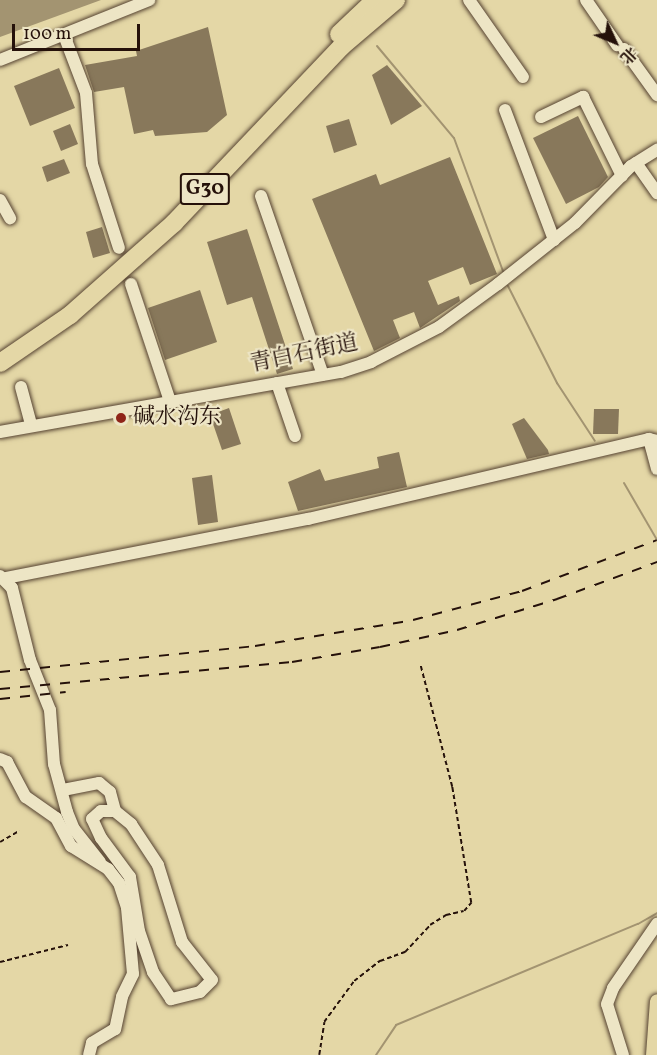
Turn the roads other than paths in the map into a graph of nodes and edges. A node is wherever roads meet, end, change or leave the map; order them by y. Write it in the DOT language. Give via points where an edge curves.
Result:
graph roads {
  1 [pos="149,0"];
  2 [pos="375,0"];
  3 [pos="396,0"];
  4 [pos="469,0"];
  5 [pos="586,0"];
  6 [pos="64,35"];
  7 [pos="0,60"];
  8 [pos="524,77"];
  9 [pos="657,95"];
  10 [pos="505,110"];
  11 [pos="540,117"];
  12 [pos="657,150"];
  13 [pos="636,163"];
  14 [pos="621,176"];
  15 [pos="657,193"];
  16 [pos="261,196"];
  17 [pos="0,200"];
  18 [pos="10,218"];
  19 [pos="554,240"];
  20 [pos="119,248"];
  21 [pos="131,284"];
  22 [pos="0,348"];
  23 [pos="0,363"];
  24 [pos="323,375"];
  25 [pos="277,383"];
  26 [pos="21,387"];
  27 [pos="170,401"];
  28 [pos="31,425"];
  29 [pos="0,432"];
  30 [pos="295,436"];
  31 [pos="653,440"];
  32 [pos="657,469"];
  33 [pos="3,577"];
  34 [pos="0,759"];
  35 [pos="63,790"];
  36 [pos="115,811"];
  37 [pos="100,864"];
  38 [pos="657,924"];
  39 [pos="657,1001"];
  40 [pos="89,1055"];
  41 [pos="623,1055"];
  42 [pos="653,1055"];
  1 -- 6 [label="street"];
  2 -- 22 [label="highway, G30" via="316,55 167,213 64,304"];
  3 -- 23 [label="highway, G30" via="342,46 174,223 70,315"];
  4 -- 8 [label="street"];
  5 -- 9 [label="street"];
  6 -- 7 [label="street"];
  6 -- 20 [label="street" via="86,93 92,164"];
  10 -- 19 [label="street"];
  11 -- 14 [label="street" via="583,96"];
  12 -- 13 [label="street, 青白石街道"];
  13 -- 14 [label="street, 青白石街道"];
  13 -- 15 [label="street"];
  14 -- 19 [label="street, 青白石街道"];
  16 -- 24 [label="street"];
  17 -- 18 [label="street"];
  19 -- 24 [label="street, 青白石街道" via="439,327 371,362"];
  21 -- 27 [label="street"];
  24 -- 25 [label="street, 青白石街道"];
  25 -- 27 [label="street, 青白石街道"];
  25 -- 30 [label="street"];
  26 -- 28 [label="street"];
  27 -- 28 [label="street, 青白石街道"];
  28 -- 29 [label="street, 青白石街道"];
  31 -- 32 [label="street"];
  31 -- 33 [label="street" via="456,482 308,519"];
  33 -- 35 [label="street" via="50,710 54,764"];
  34 -- 37 [label="street" via="7,762 26,797 56,818 71,846"];
  35 -- 36 [label="street" via="99,783 114,799"];
  35 -- 37 [label="street" via="74,829"];
  36 -- 36 [label="street" via="131,824 158,865 182,942 212,980 200,993 171,999 153,972 139,931 130,877 92,819 101,811"];
  37 -- 40 [label="street" via="119,883 127,908 133,974 115,1029 92,1043"];
  38 -- 41 [label="street" via="613,988 607,1004"];
  39 -- 42 [label="main road"];
}
